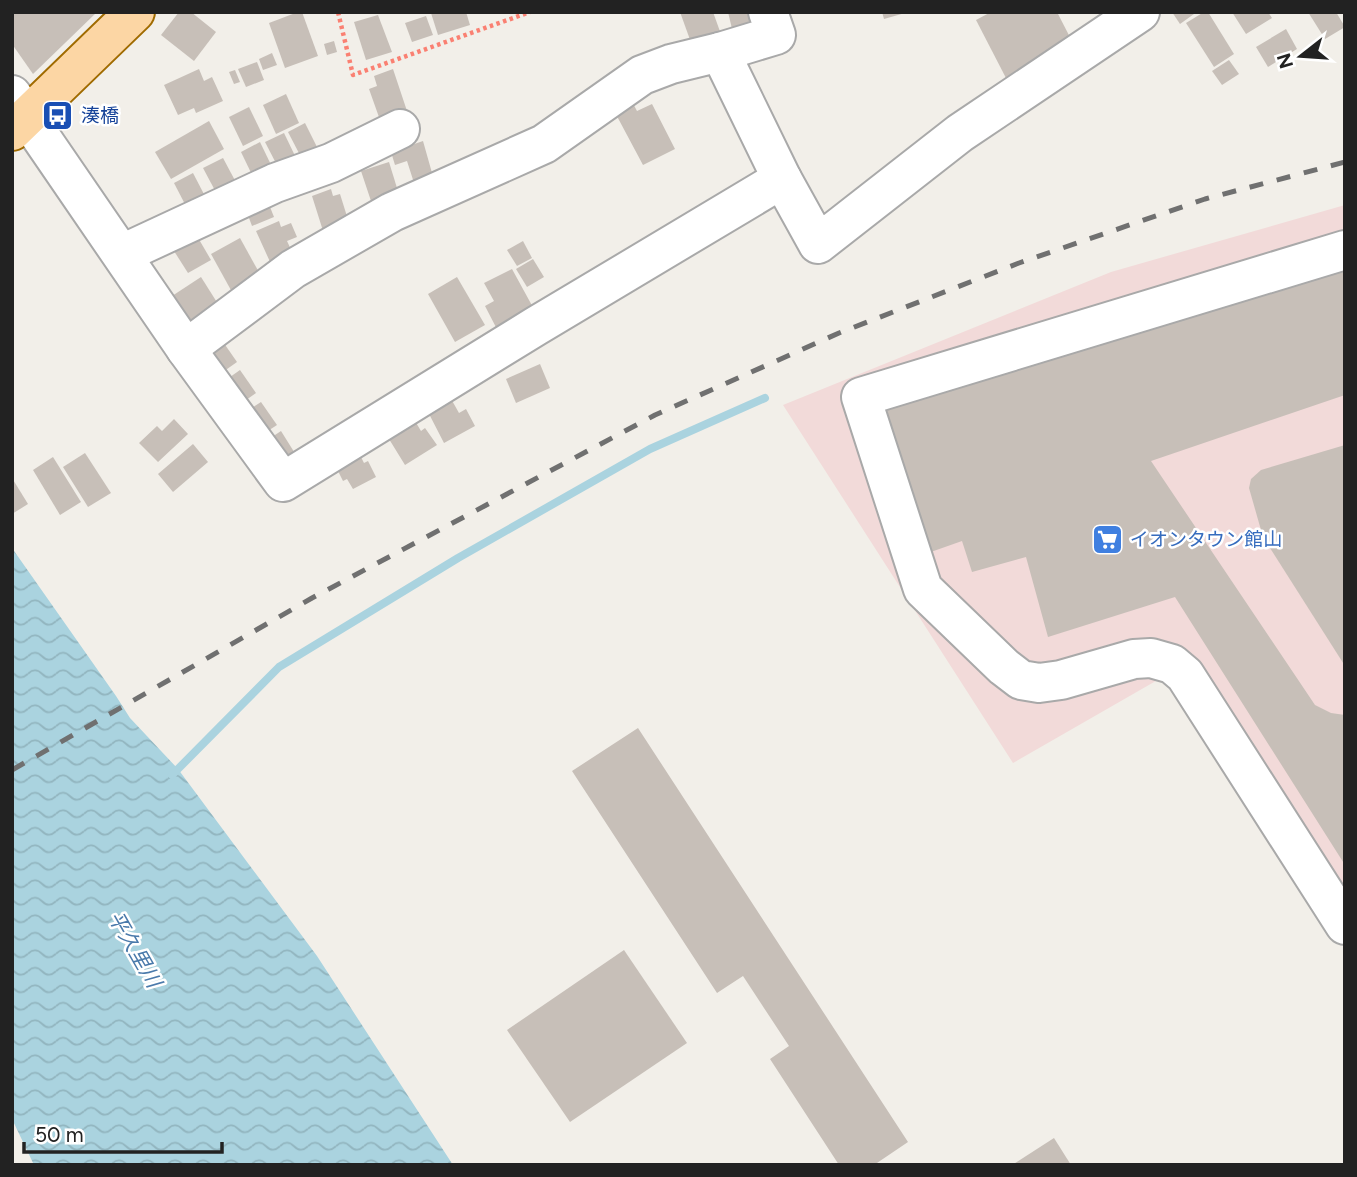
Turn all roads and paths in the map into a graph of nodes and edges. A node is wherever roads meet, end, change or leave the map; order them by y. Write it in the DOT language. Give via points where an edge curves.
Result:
graph roads {
  1 [pos="135,12"];
  2 [pos="338,12"];
  3 [pos="530,12"];
  4 [pos="768,12"];
  5 [pos="1140,12"];
  6 [pos="720,52"];
  7 [pos="17,114"];
  8 [pos="400,129"];
  9 [pos="782,179"];
  10 [pos="1345,250"];
  11 [pos="122,254"];
  12 [pos="186,349"];
  13 [pos="1345,925"];
  1 -- 7 [label="main road"];
  2 -- 3 [label="path" via="353,75"];
  4 -- 6 [label="street" via="776,35"];
  5 -- 9 [label="street" via="960,133 818,244"];
  6 -- 9 [label="street"];
  6 -- 12 [label="street" via="642,75 544,144 392,212 293,269"];
  7 -- 11 [label="street"];
  8 -- 11 [label="street"];
  9 -- 12 [label="street" via="284,482"];
  10 -- 13 [label="street" via="861,397 923,589 1021,680 1061,680 1134,659 1172,664 1185,675"];
  11 -- 12 [label="street"];
}
